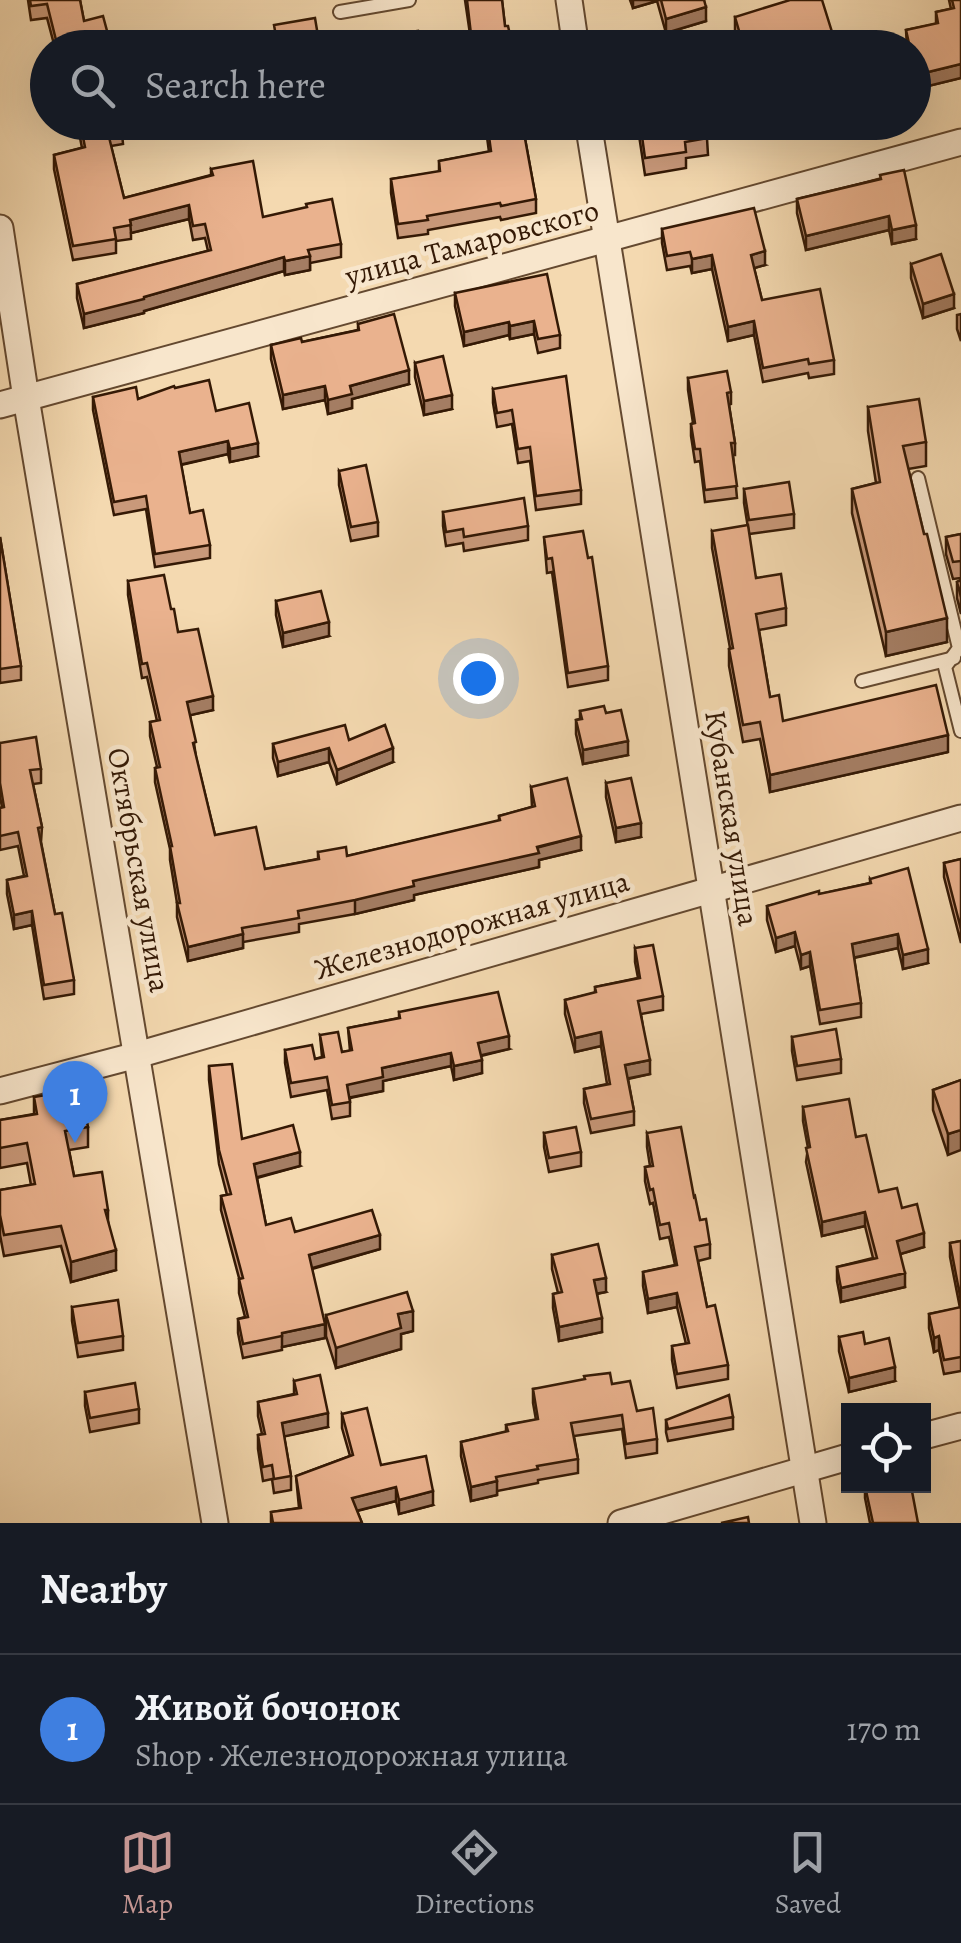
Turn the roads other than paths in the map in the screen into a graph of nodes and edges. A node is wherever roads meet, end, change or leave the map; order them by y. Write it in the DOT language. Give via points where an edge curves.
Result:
graph roads {
  1 [pos="409,0"];
  2 [pos="569,0"];
  3 [pos="340,12"];
  4 [pos="573,30"];
  5 [pos="591,140"];
  6 [pos="961,142"];
  7 [pos="0,228"];
  8 [pos="605,241"];
  9 [pos="26,398"];
  10 [pos="0,406"];
  11 [pos="918,478"];
  12 [pos="961,587"];
  13 [pos="945,590"];
  14 [pos="956,657"];
  15 [pos="862,681"];
  16 [pos="961,731"];
  17 [pos="961,818"];
  18 [pos="710,890"];
  19 [pos="137,1054"];
  20 [pos="0,1091"];
  21 [pos="961,1426"];
  22 [pos="931,1434"];
  23 [pos="841,1459"];
  24 [pos="805,1469"];
  25 [pos="215,1523"];
  26 [pos="620,1523"];
  27 [pos="814,1523"];
  1 -- 3 [label="lane"];
  2 -- 4 [label="street"];
  5 -- 8 [label="street, Кубанская улица"];
  6 -- 8 [label="street, улица Тамаровского"];
  7 -- 9 [label="street, Октябрьская улица"];
  8 -- 9 [label="street, улица Тамаровского"];
  8 -- 18 [label="street, Кубанская улица"];
  9 -- 10 [label="street, улица Тамаровского"];
  9 -- 19 [label="street, Октябрьская улица"];
  11 -- 13 [label="lane"];
  12 -- 13 [label="lane"];
  13 -- 14 [label="lane"];
  14 -- 15 [label="lane"];
  14 -- 16 [label="lane" via="944,668"];
  17 -- 18 [label="street, Железнодорожная улица"];
  18 -- 19 [label="street, Железнодорожная улица"];
  18 -- 24 [label="street, Кубанская улица"];
  19 -- 20 [label="street, Железнодорожная улица"];
  19 -- 25 [label="street, Октябрьская улица"];
  21 -- 22 [label="street"];
  23 -- 24 [label="street"];
  24 -- 26 [label="street"];
  24 -- 27 [label="street, Кубанская улица"];
}
